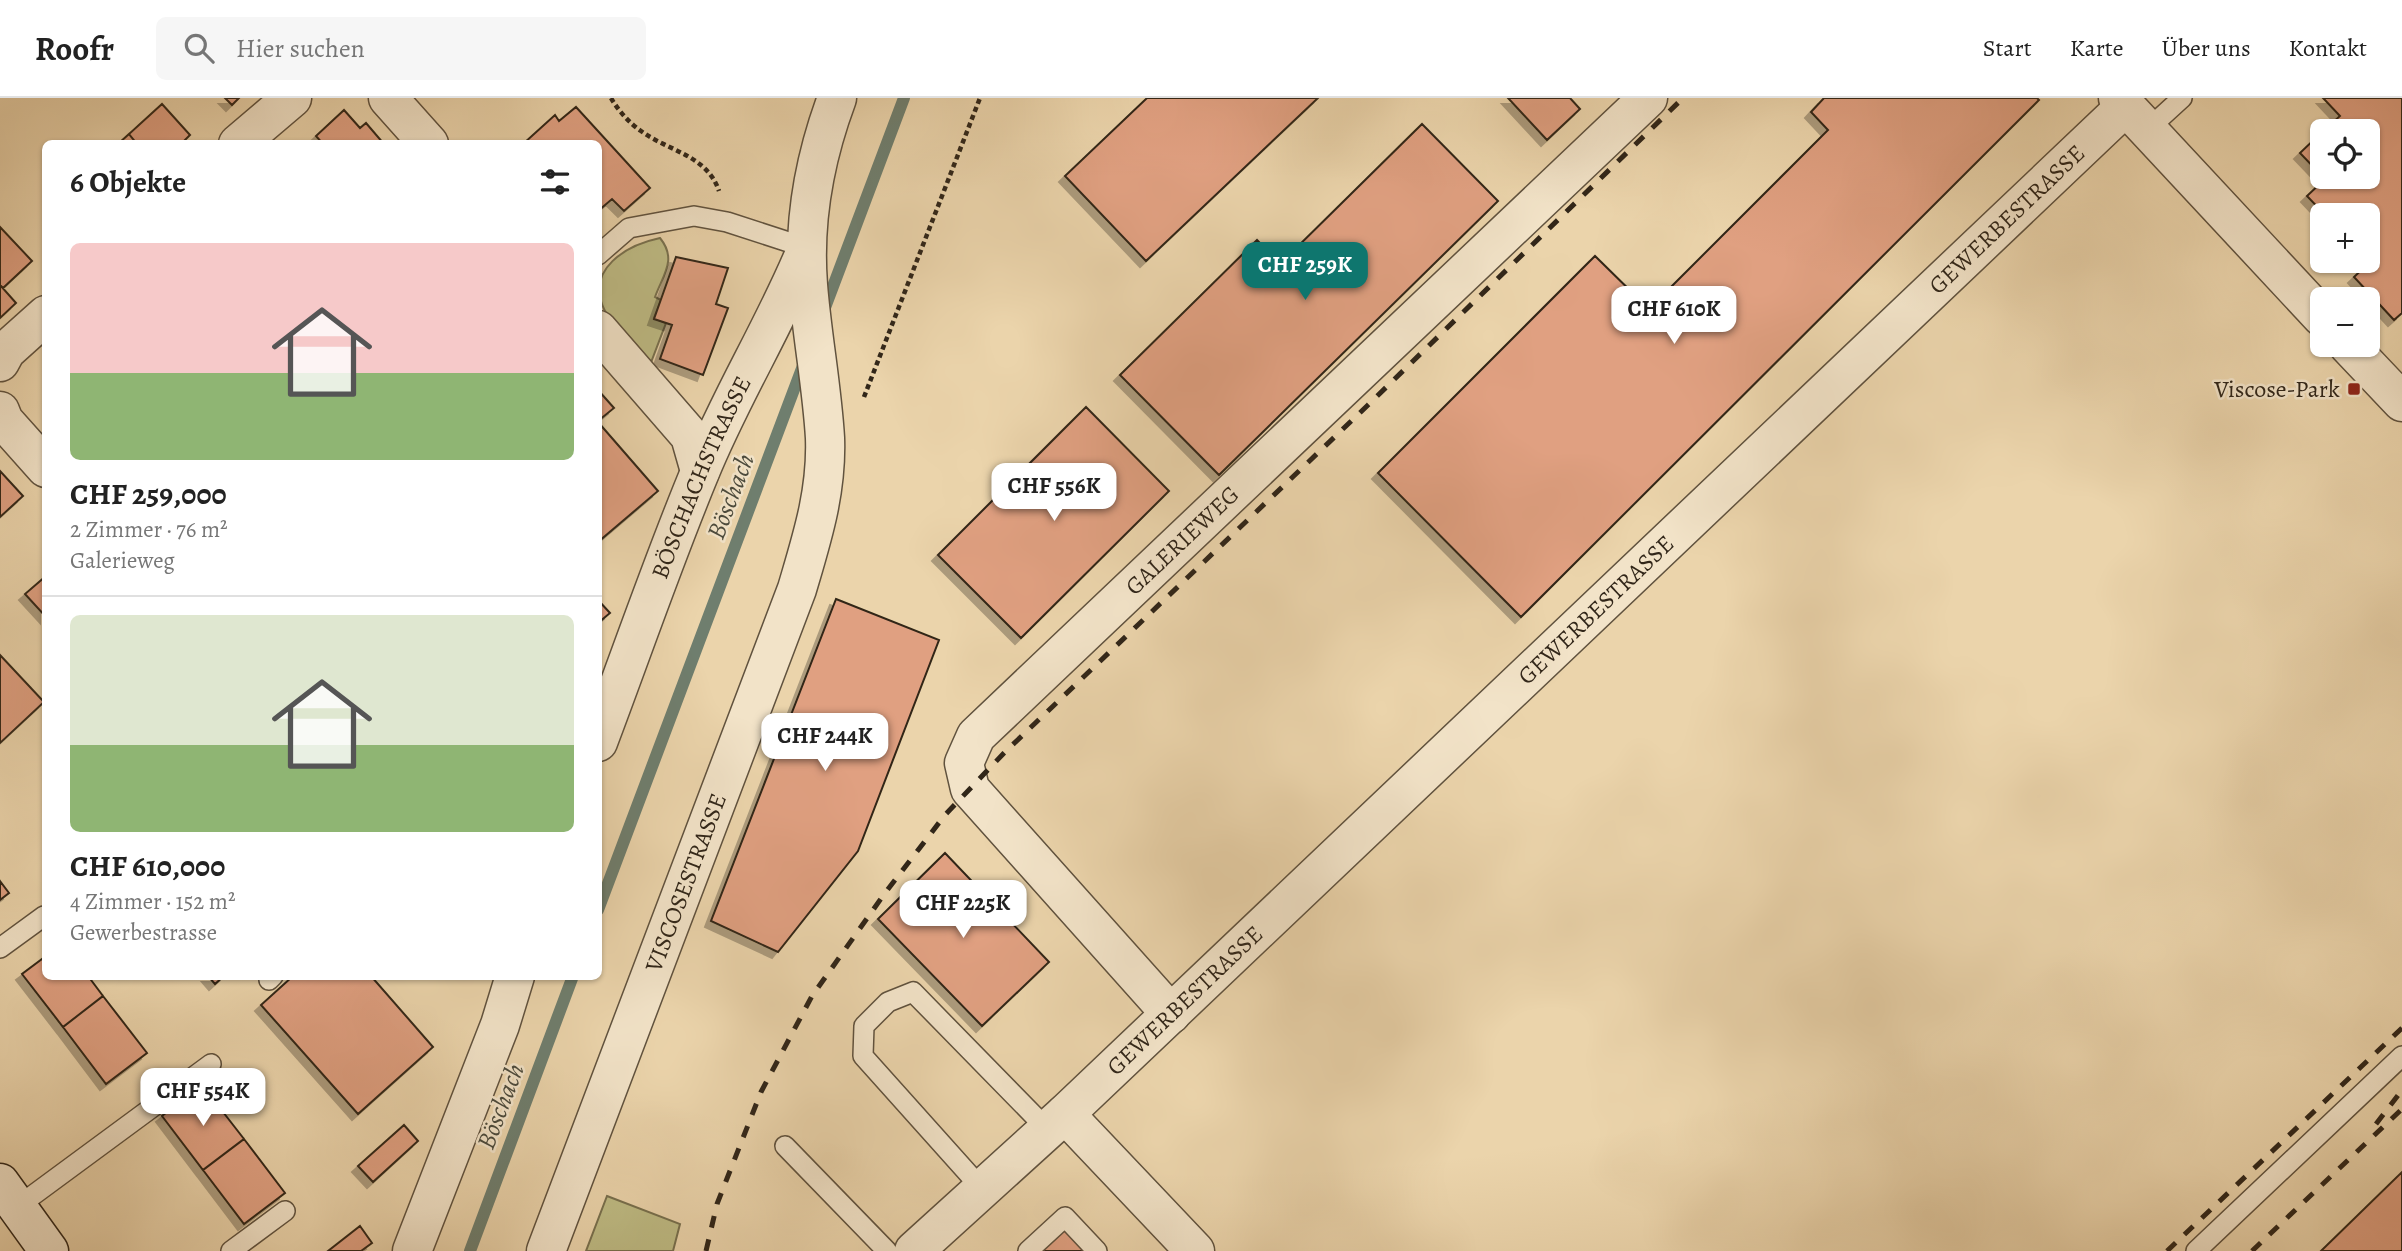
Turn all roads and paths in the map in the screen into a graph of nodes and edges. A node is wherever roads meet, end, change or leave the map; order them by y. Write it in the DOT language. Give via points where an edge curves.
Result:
graph roads {
  1 [pos="292,98"];
  2 [pos="387,98"];
  3 [pos="611,98"];
  4 [pos="838,98"];
  5 [pos="980,98"];
  6 [pos="1648,98"];
  7 [pos="2182,98"];
  8 [pos="2130,111"];
  9 [pos="244,140"];
  10 [pos="425,140"];
  11 [pos="727,222"];
  12 [pos="807,250"];
  13 [pos="602,252"];
  14 [pos="2310,304"];
  15 [pos="42,319"];
  16 [pos="602,335"];
  17 [pos="2359,357"];
  18 [pos="0,362"];
  19 [pos="2402,402"];
  20 [pos="862,403"];
  21 [pos="0,411"];
  22 [pos="42,464"];
  23 [pos="701,471"];
  24 [pos="820,511"];
  25 [pos="602,731"];
  26 [pos="42,917"];
  27 [pos="0,948"];
  28 [pos="510,980"];
  29 [pos="1171,1014"];
  30 [pos="2402,1056"];
  31 [pos="211,1065"];
  32 [pos="1056,1122"];
  33 [pos="785,1146"];
  34 [pos="983,1189"];
  35 [pos="9,1195"];
  36 [pos="285,1211"];
  37 [pos="1030,1250"];
  38 [pos="49,1251"];
  39 [pos="231,1251"];
  40 [pos="412,1251"];
  41 [pos="546,1251"];
  42 [pos="887,1251"];
  43 [pos="914,1251"];
  44 [pos="1097,1251"];
  45 [pos="1195,1251"];
  46 [pos="2196,1251"];
  1 -- 9 [label="street"];
  2 -- 10 [label="street"];
  3 -- 11 [label="path" via="642,132 697,160 714,177"];
  4 -- 12 [label="street, BÖSCHACHSTRASSE" via="823,137"];
  5 -- 20 [label="path"];
  6 -- 29 [label="street, GALERIEWEG" via="975,736 964,763 970,789"];
  7 -- 8 [label="lane"];
  8 -- 14 [label="street"];
  8 -- 29 [label="street, GEWERBESTRASSE"];
  11 -- 12 [label="lane"];
  11 -- 13 [label="lane" via="694,216 629,228"];
  12 -- 23 [label="street, BÖSCHACHSTRASSE"];
  12 -- 24 [label="street, BÖSCHACHSTRASSE" via="825,439"];
  15 -- 18 [label="street"];
  16 -- 23 [label="street" via="690,436"];
  17 -- 19 [label="street"];
  21 -- 22 [label="street"];
  23 -- 25 [label="street, BÖSCHACHSTRASSE"];
  24 -- 41 [label="street, VISCOSESTRASSE" via="797,589"];
  26 -- 27 [label="lane"];
  28 -- 40 [label="street" via="500,1025"];
  29 -- 32 [label="street, GEWERBESTRASSE"];
  30 -- 46 [label="lane"];
  31 -- 35 [label="lane"];
  32 -- 34 [label="street, GEWERBESTRASSE"];
  32 -- 34 [label="lane" via="913,992 888,1002 864,1026 863,1056"];
  32 -- 45 [label="street"];
  33 -- 42 [label="lane"];
  34 -- 43 [label="street, GEWERBESTRASSE"];
  35 -- 38 [label="street"];
  36 -- 39 [label="lane"];
  37 -- 44 [label="lane" via="1065,1217"];
}
